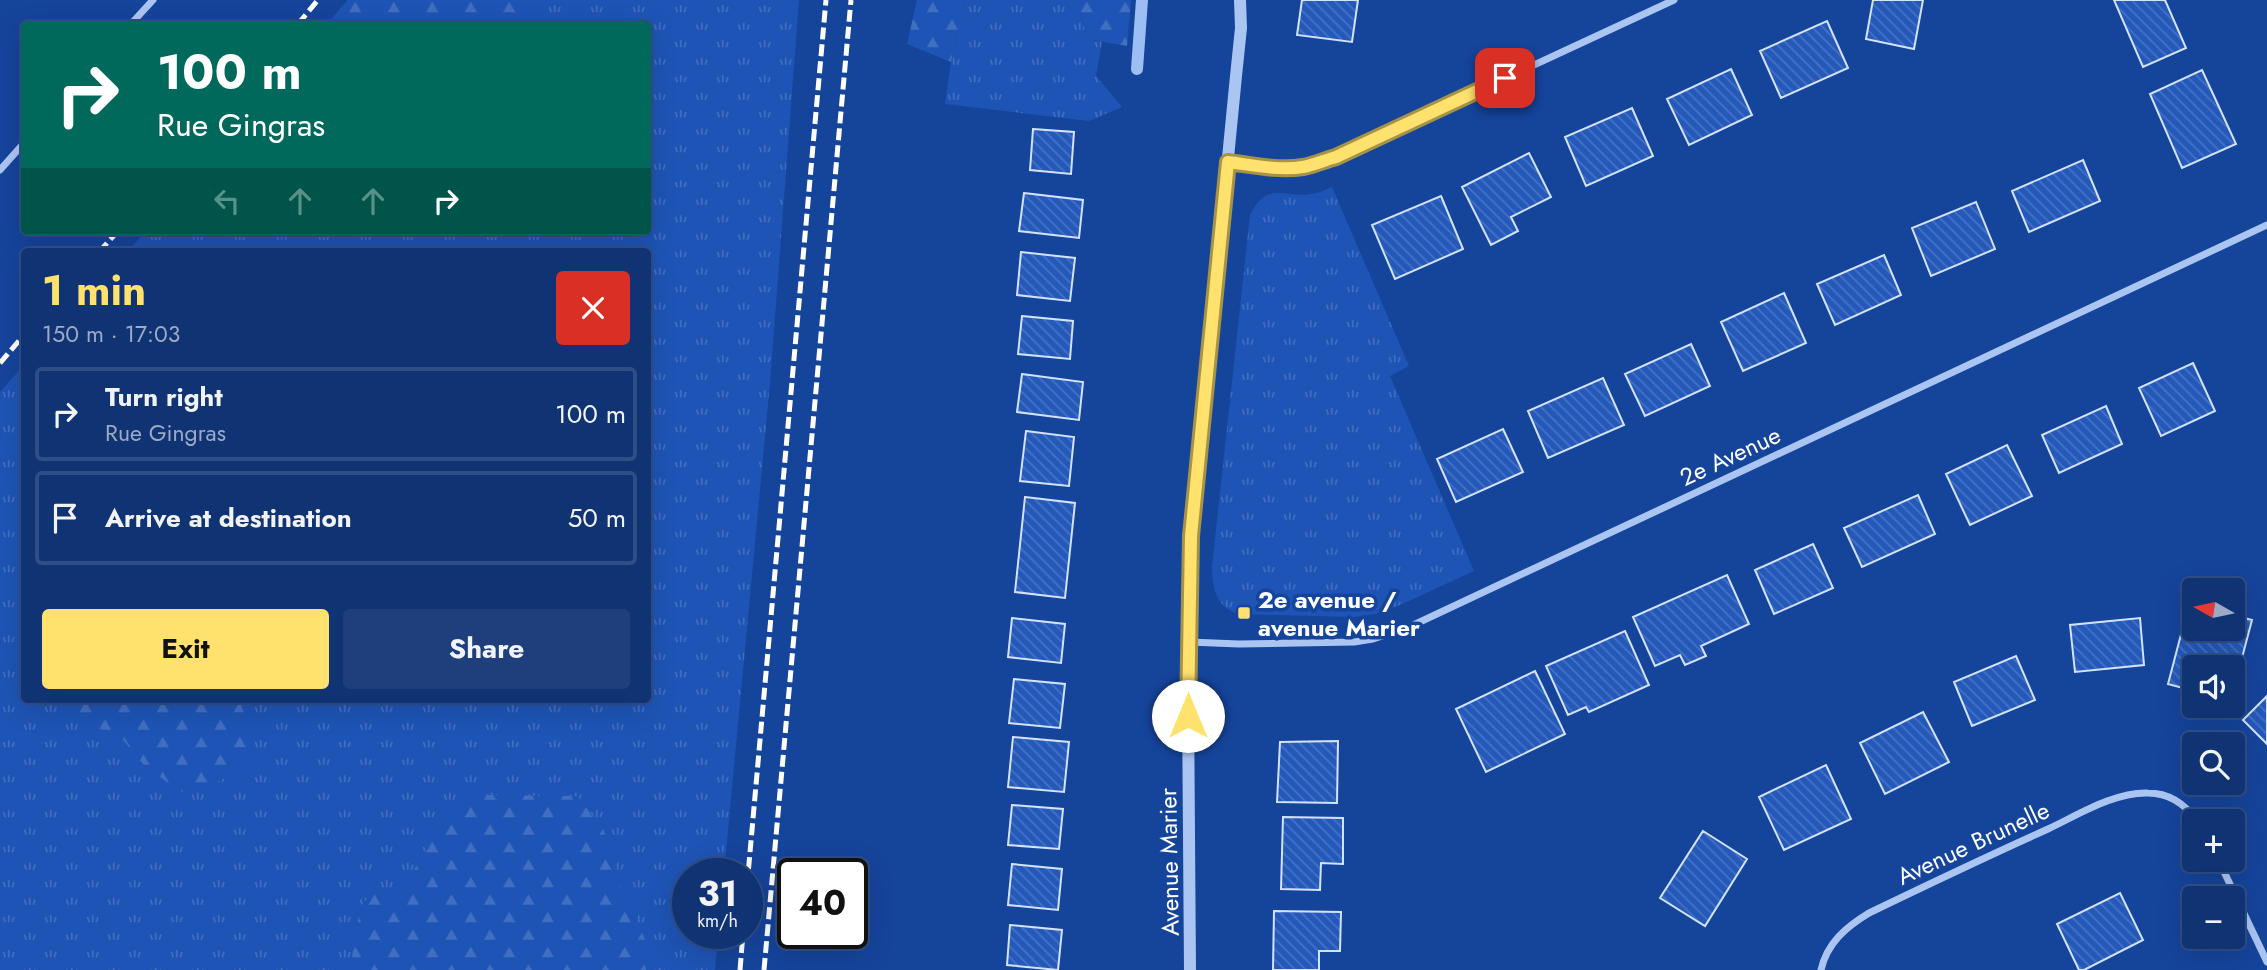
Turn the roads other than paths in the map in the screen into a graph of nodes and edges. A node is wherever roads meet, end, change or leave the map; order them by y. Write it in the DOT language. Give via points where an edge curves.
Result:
graph roads {
  1 [pos="153,0"];
  2 [pos="1240,0"];
  3 [pos="1674,0"];
  4 [pos="134,21"];
  5 [pos="21,146"];
  6 [pos="1228,162"];
  7 [pos="0,170"];
  8 [pos="2267,225"];
  9 [pos="1189,642"];
  10 [pos="2188,809"];
  11 [pos="2224,872"];
  12 [pos="2267,962"];
  13 [pos="1822,966"];
  14 [pos="1191,970"];
  1 -- 4 [label="street"];
  2 -- 6 [label="street, Avenue Marier"];
  3 -- 6 [label="street" via="1336,157 1302,167"];
  5 -- 7 [label="street"];
  6 -- 9 [label="street, Avenue Marier" via="1194,502"];
  8 -- 9 [label="street, 2e Avenue" via="1407,628 1354,642"];
  9 -- 14 [label="street, Avenue Marier"];
  10 -- 13 [label="street, Avenue Brunelle" via="2159,794 2106,802 1854,922 1831,946"];
  11 -- 12 [label="street"];
}
